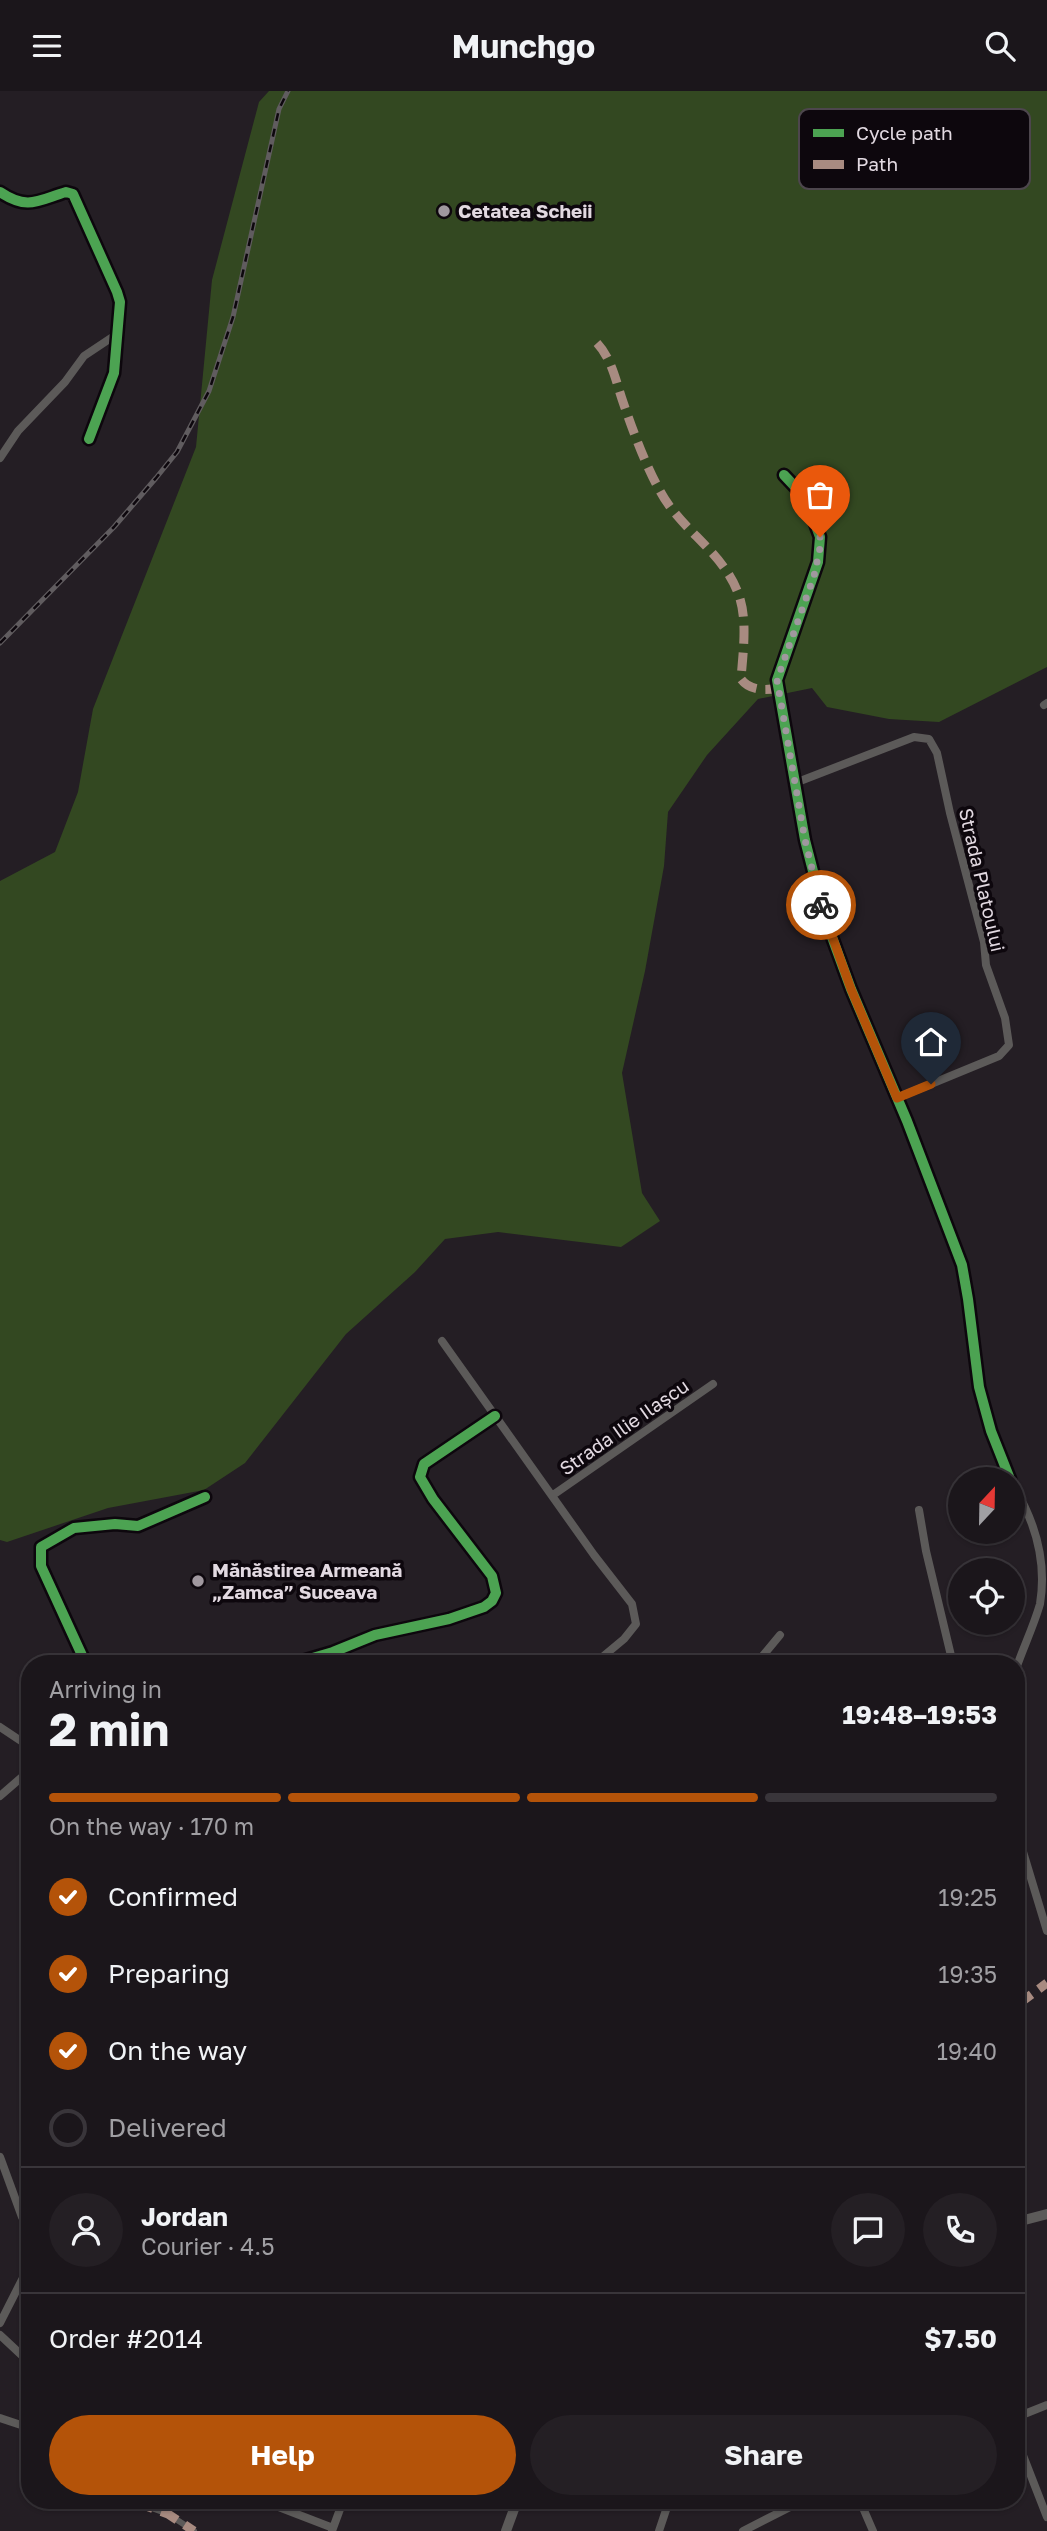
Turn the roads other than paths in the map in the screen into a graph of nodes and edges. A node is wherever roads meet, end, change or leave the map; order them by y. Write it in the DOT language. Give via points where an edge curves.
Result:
graph roads {
  1 [pos="0,192"];
  2 [pos="117,334"];
  3 [pos="89,439"];
  4 [pos="0,458"];
  5 [pos="784,475"];
  6 [pos="795,783"];
  7 [pos="897,1098"];
  8 [pos="442,1341"];
  9 [pos="713,1384"];
  10 [pos="495,1416"];
  11 [pos="1004,1467"];
  12 [pos="552,1495"];
  13 [pos="205,1497"];
  14 [pos="1026,1509"];
  15 [pos="919,1510"];
  16 [pos="780,1635"];
  17 [pos="82,1655"];
  18 [pos="323,1655"];
  19 [pos="605,1655"];
  20 [pos="763,1655"];
  21 [pos="951,1655"];
  22 [pos="1021,1655"];
  23 [pos="0,1727"];
  24 [pos="21,1741"];
  25 [pos="21,1778"];
  26 [pos="0,1795"];
  27 [pos="1025,1858"];
  28 [pos="1047,1931"];
  29 [pos="0,2157"];
  30 [pos="21,2214"];
  31 [pos="1047,2214"];
  32 [pos="1025,2220"];
  33 [pos="21,2282"];
  34 [pos="0,2323"];
  35 [pos="0,2335"];
  36 [pos="21,2355"];
  37 [pos="1047,2405"];
  38 [pos="1025,2414"];
  39 [pos="0,2418"];
  40 [pos="21,2425"];
  41 [pos="1025,2461"];
  42 [pos="154,2509"];
  43 [pos="283,2509"];
  44 [pos="340,2509"];
  45 [pos="514,2509"];
  46 [pos="666,2509"];
  47 [pos="786,2509"];
  48 [pos="863,2509"];
  49 [pos="1047,2517"];
  50 [pos="333,2529"];
  51 [pos="194,2531"];
  52 [pos="506,2531"];
  53 [pos="659,2531"];
  54 [pos="743,2531"];
  55 [pos="873,2531"];
  1 -- 2 [label="street" via="26,204 73,194 117,292"];
  2 -- 3 [label="street" via="114,373"];
  2 -- 4 [label="street" via="85,356"];
  5 -- 6 [label="street" via="809,507 820,537 818,562 777,680"];
  6 -- 7 [label="street" via="825,918"];
  6 -- 7 [label="street, Strada Platoului" via="914,737 929,739 937,753 1009,1045 999,1056"];
  7 -- 11 [label="street" via="962,1265 979,1387"];
  8 -- 10 [label="street, Strada Ilie Ilașcu"];
  9 -- 12 [label="street, Strada Ilie Ilașcu"];
  10 -- 12 [label="street, Strada Ilie Ilașcu"];
  10 -- 18 [label="street" via="424,1464 420,1478 492,1576 496,1593 492,1601 449,1619 375,1635"];
  12 -- 19 [label="street, Strada Ilie Ilașcu" via="632,1604 636,1624"];
  13 -- 17 [label="street" via="138,1526 74,1528 41,1547 41,1566"];
  14 -- 22 [label="street" via="1037,1530 1043,1579 1040,1604"];
  15 -- 21 [label="street"];
  16 -- 20 [label="street"];
  23 -- 24 [label="street"];
  25 -- 26 [label="street"];
  27 -- 28 [label="street"];
  29 -- 30 [label="street"];
  31 -- 32 [label="street"];
  33 -- 34 [label="street"];
  35 -- 36 [label="street"];
  37 -- 38 [label="street"];
  39 -- 40 [label="street"];
  41 -- 49 [label="street"];
  42 -- 51 [label="street"];
  43 -- 50 [label="street"];
  44 -- 50 [label="street"];
  45 -- 52 [label="street"];
  46 -- 53 [label="street"];
  47 -- 54 [label="street"];
  48 -- 55 [label="street"];
}
